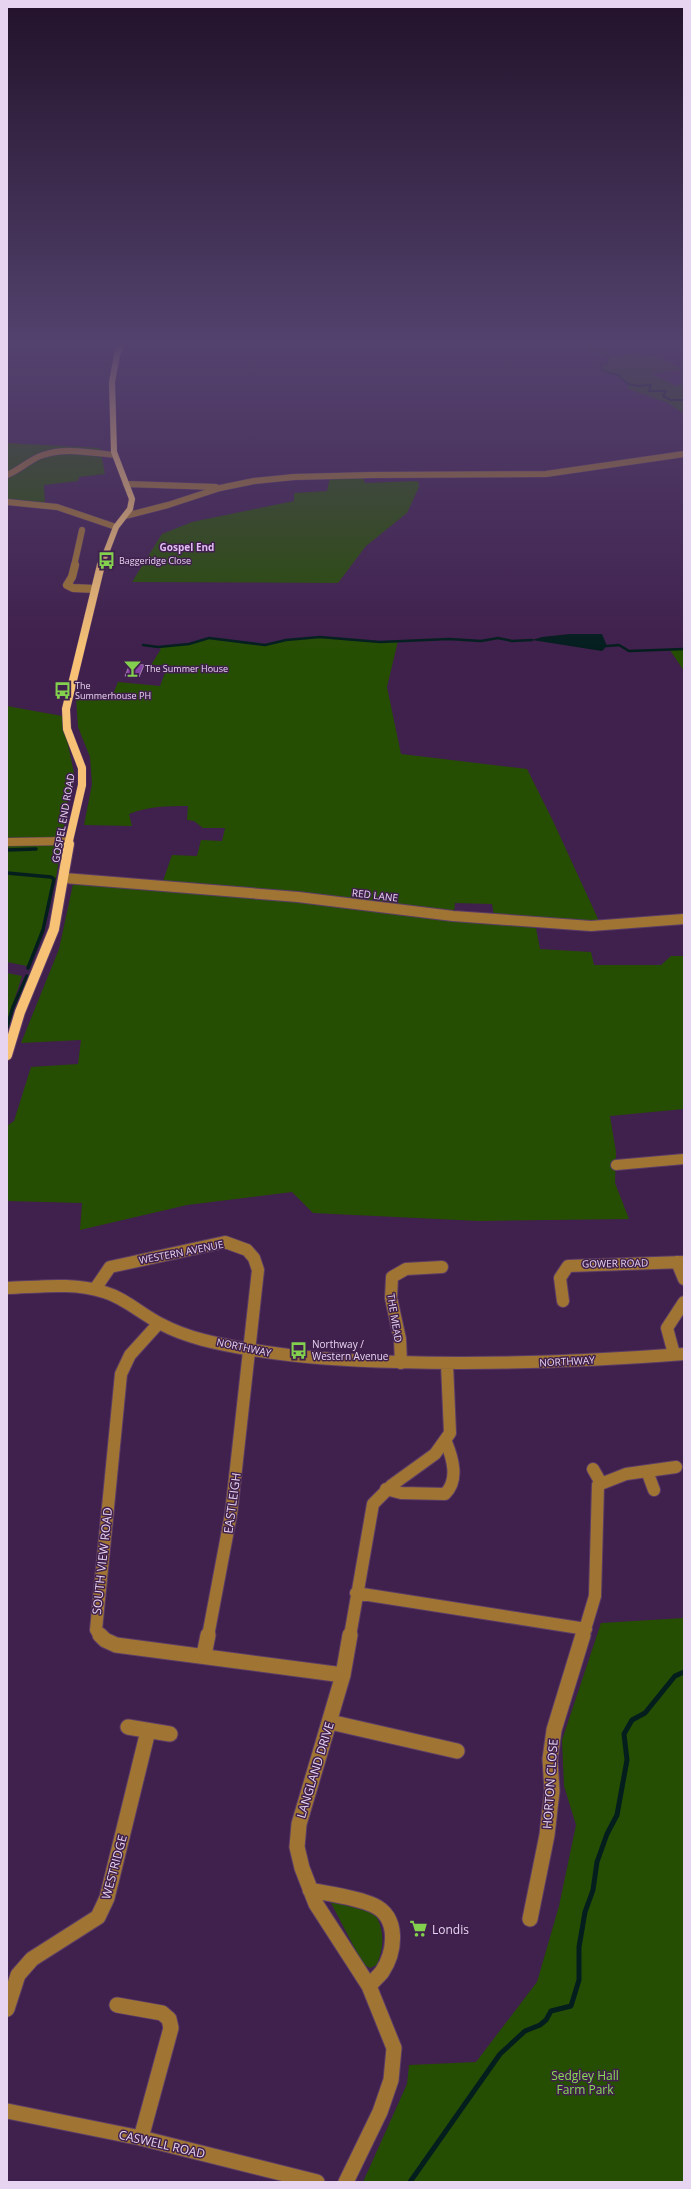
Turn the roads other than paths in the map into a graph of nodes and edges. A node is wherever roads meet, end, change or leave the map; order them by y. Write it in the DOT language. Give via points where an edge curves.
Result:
graph roads {
  1 [pos="115,446"];
  2 [pos="684,454"];
  3 [pos="115,455"];
  4 [pos="7,475"];
  5 [pos="126,484"];
  6 [pos="220,488"];
  7 [pos="7,502"];
  8 [pos="125,516"];
  9 [pos="116,527"];
  10 [pos="82,530"];
  11 [pos="96,588"];
  12 [pos="69,841"];
  13 [pos="7,842"];
  14 [pos="64,878"];
  15 [pos="684,919"];
  16 [pos="7,1055"];
  17 [pos="684,1159"];
  18 [pos="616,1165"];
  19 [pos="680,1262"];
  20 [pos="442,1268"];
  21 [pos="684,1278"];
  22 [pos="7,1288"];
  23 [pos="95,1289"];
  24 [pos="563,1301"];
  25 [pos="684,1302"];
  26 [pos="159,1323"];
  27 [pos="250,1349"];
  28 [pos="679,1354"];
  29 [pos="401,1363"];
  30 [pos="447,1364"];
  31 [pos="446,1442"];
  32 [pos="676,1467"];
  33 [pos="593,1469"];
  34 [pos="647,1471"];
  35 [pos="601,1483"];
  36 [pos="386,1489"];
  37 [pos="654,1490"];
  38 [pos="356,1593"];
  39 [pos="586,1629"];
  40 [pos="204,1655"];
  41 [pos="343,1675"];
  42 [pos="330,1722"];
  43 [pos="128,1727"];
  44 [pos="148,1731"];
  45 [pos="170,1734"];
  46 [pos="457,1751"];
  47 [pos="310,1890"];
  48 [pos="530,1919"];
  49 [pos="369,1986"];
  50 [pos="117,2006"];
  51 [pos="7,2009"];
  52 [pos="7,2111"];
  53 [pos="141,2138"];
  54 [pos="317,2182"];
  55 [pos="346,2182"];
  1 -- 3 [label="main road, GOSPEL END ROAD"];
  2 -- 6 [label="street" via="546,474 294,477"];
  3 -- 4 [label="street" via="56,452 42,456"];
  3 -- 5 [label="main road, GOSPEL END ROAD"];
  5 -- 6 [label="street"];
  5 -- 8 [label="main road, GOSPEL END ROAD" via="132,499"];
  6 -- 8 [label="street"];
  7 -- 9 [label="street" via="57,507"];
  8 -- 9 [label="main road, GOSPEL END ROAD"];
  9 -- 11 [label="main road, GOSPEL END ROAD" via="103,556"];
  10 -- 11 [label="street" via="72,577 67,585 73,588"];
  11 -- 12 [label="main road, GOSPEL END ROAD" via="66,709 67,729 82,768 82,785"];
  12 -- 13 [label="street"];
  12 -- 14 [label="main road, GOSPEL END ROAD"];
  14 -- 15 [label="street, RED LANE" via="298,897 453,916 592,926"];
  14 -- 16 [label="main road, GOSPEL END ROAD" via="54,928 20,1012"];
  17 -- 18 [label="street"];
  19 -- 21 [label="street, GOWER ROAD"];
  19 -- 24 [label="street, GOWER ROAD" via="568,1266 560,1278"];
  20 -- 29 [label="street, THE MEAD" via="406,1269 392,1277 390,1287 399,1332"];
  22 -- 23 [label="street, NORTHWAY" via="69,1286"];
  23 -- 26 [label="street, NORTHWAY" via="132,1306"];
  23 -- 27 [label="street, WESTERN AVENUE" via="110,1267 124,1263 225,1242 243,1247 257,1261 258,1270"];
  25 -- 28 [label="street" via="667,1328"];
  26 -- 27 [label="street, NORTHWAY" via="187,1335"];
  26 -- 40 [label="street, SOUTH VIEW ROAD" via="130,1355 121,1374 96,1630 105,1640 116,1645"];
  27 -- 29 [label="street, NORTHWAY" via="331,1360"];
  27 -- 40 [label="street, EASTLEIGH" via="231,1514"];
  28 -- 30 [label="street, NORTHWAY" via="579,1361"];
  29 -- 30 [label="street, NORTHWAY"];
  30 -- 31 [label="street" via="450,1433"];
  31 -- 36 [label="street, LANGLAND DRIVE" via="434,1456"];
  31 -- 36 [label="street" via="452,1455 451,1490 445,1494 401,1493"];
  32 -- 34 [label="street"];
  33 -- 35 [label="street"];
  34 -- 35 [label="street"];
  34 -- 37 [label="street"];
  35 -- 39 [label="street, HORTON CLOSE" via="598,1484 595,1596"];
  36 -- 38 [label="street, LANGLAND DRIVE" via="373,1504"];
  38 -- 39 [label="street"];
  38 -- 41 [label="street, LANGLAND DRIVE"];
  39 -- 48 [label="street, HORTON CLOSE" via="554,1730 550,1759 552,1791 547,1835"];
  40 -- 41 [label="street, SOUTH VIEW ROAD"];
  41 -- 42 [label="street, LANGLAND DRIVE"];
  42 -- 46 [label="street"];
  42 -- 47 [label="street, LANGLAND DRIVE" via="299,1824 297,1847"];
  43 -- 44 [label="street"];
  44 -- 45 [label="street"];
  44 -- 51 [label="street, WESTRIDGE" via="107,1898 98,1917 32,1959 18,1975"];
  47 -- 49 [label="street, LANGLAND DRIVE" via="316,1904"];
  47 -- 49 [label="street" via="372,1904 389,1918 392,1932 390,1954 383,1971"];
  49 -- 55 [label="street, LANGLAND DRIVE" via="394,2048 392,2074 380,2112"];
  50 -- 53 [label="street" via="162,2012 169,2019 171,2028"];
  52 -- 53 [label="street, CASWELL ROAD"];
  53 -- 54 [label="street, CASWELL ROAD"];
}
